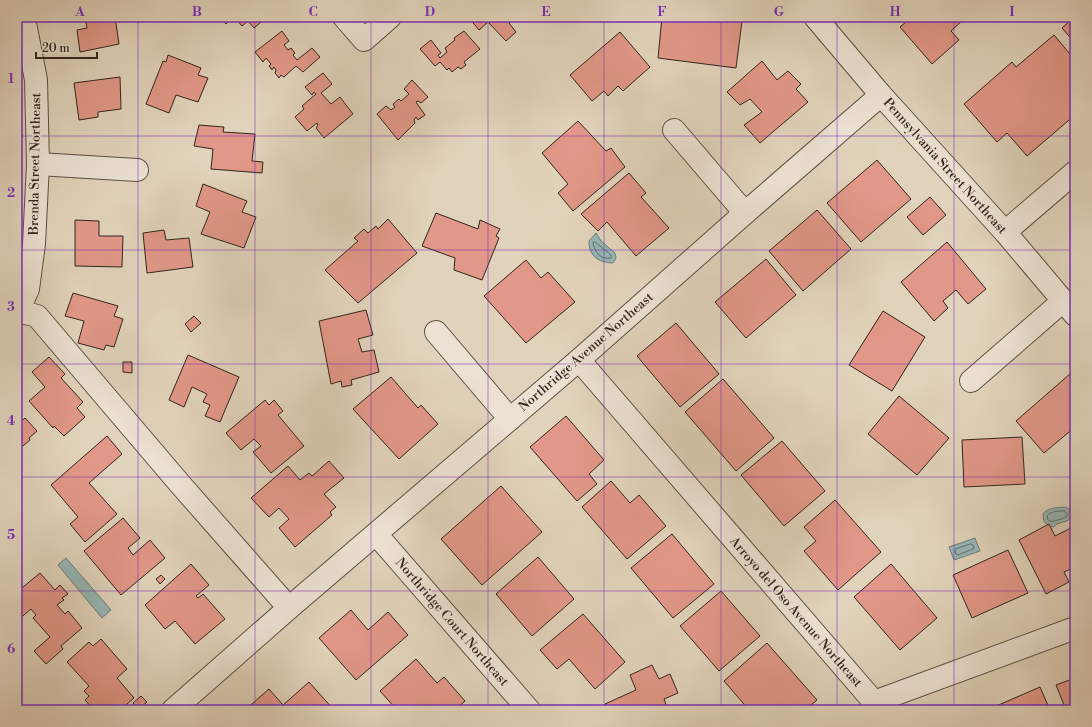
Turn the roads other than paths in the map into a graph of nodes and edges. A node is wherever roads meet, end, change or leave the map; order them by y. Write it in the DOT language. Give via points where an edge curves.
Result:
graph roads {
  1 [pos="20,17"];
  2 [pos="344,17"];
  3 [pos="390,17"];
  4 [pos="815,17"];
  5 [pos="881,95"];
  6 [pos="674,130"];
  7 [pos="38,164"];
  8 [pos="137,170"];
  9 [pos="1075,172"];
  10 [pos="745,213"];
  11 [pos="1005,232"];
  12 [pos="1069,308"];
  13 [pos="18,312"];
  14 [pos="436,332"];
  15 [pos="579,360"];
  16 [pos="971,381"];
  17 [pos="510,419"];
  18 [pos="376,534"];
  19 [pos="289,608"];
  20 [pos="1075,628"];
  21 [pos="176,709"];
  22 [pos="529,710"];
  1 -- 7 [label="street, Brenda Street Northeast" via="26,28 36,80"];
  2 -- 3 [label="street" via="364,40"];
  4 -- 5 [label="street, Pennsylvania Street Northeast"];
  5 -- 10 [label="street, Northridge Avenue Northeast"];
  5 -- 11 [label="street, Pennsylvania Street Northeast"];
  6 -- 10 [label="street"];
  7 -- 8 [label="street"];
  7 -- 13 [label="street, Brenda Street Northeast" via="34,244 28,289"];
  9 -- 11 [label="street"];
  10 -- 15 [label="street, Northridge Avenue Northeast"];
  11 -- 12 [label="street, Pennsylvania Street Northeast"];
  12 -- 16 [label="street"];
  13 -- 19 [label="street" via="37,316"];
  14 -- 17 [label="street"];
  15 -- 17 [label="street, Northridge Avenue Northeast"];
  15 -- 20 [label="street, Arroyo del Oso Avenue Northeast" via="874,702"];
  17 -- 18 [label="street, Northridge Avenue Northeast"];
  18 -- 19 [label="street, Northridge Avenue Northeast"];
  18 -- 22 [label="street, Northridge Court Northeast"];
  19 -- 21 [label="street, Northridge Avenue Northeast"];
}
